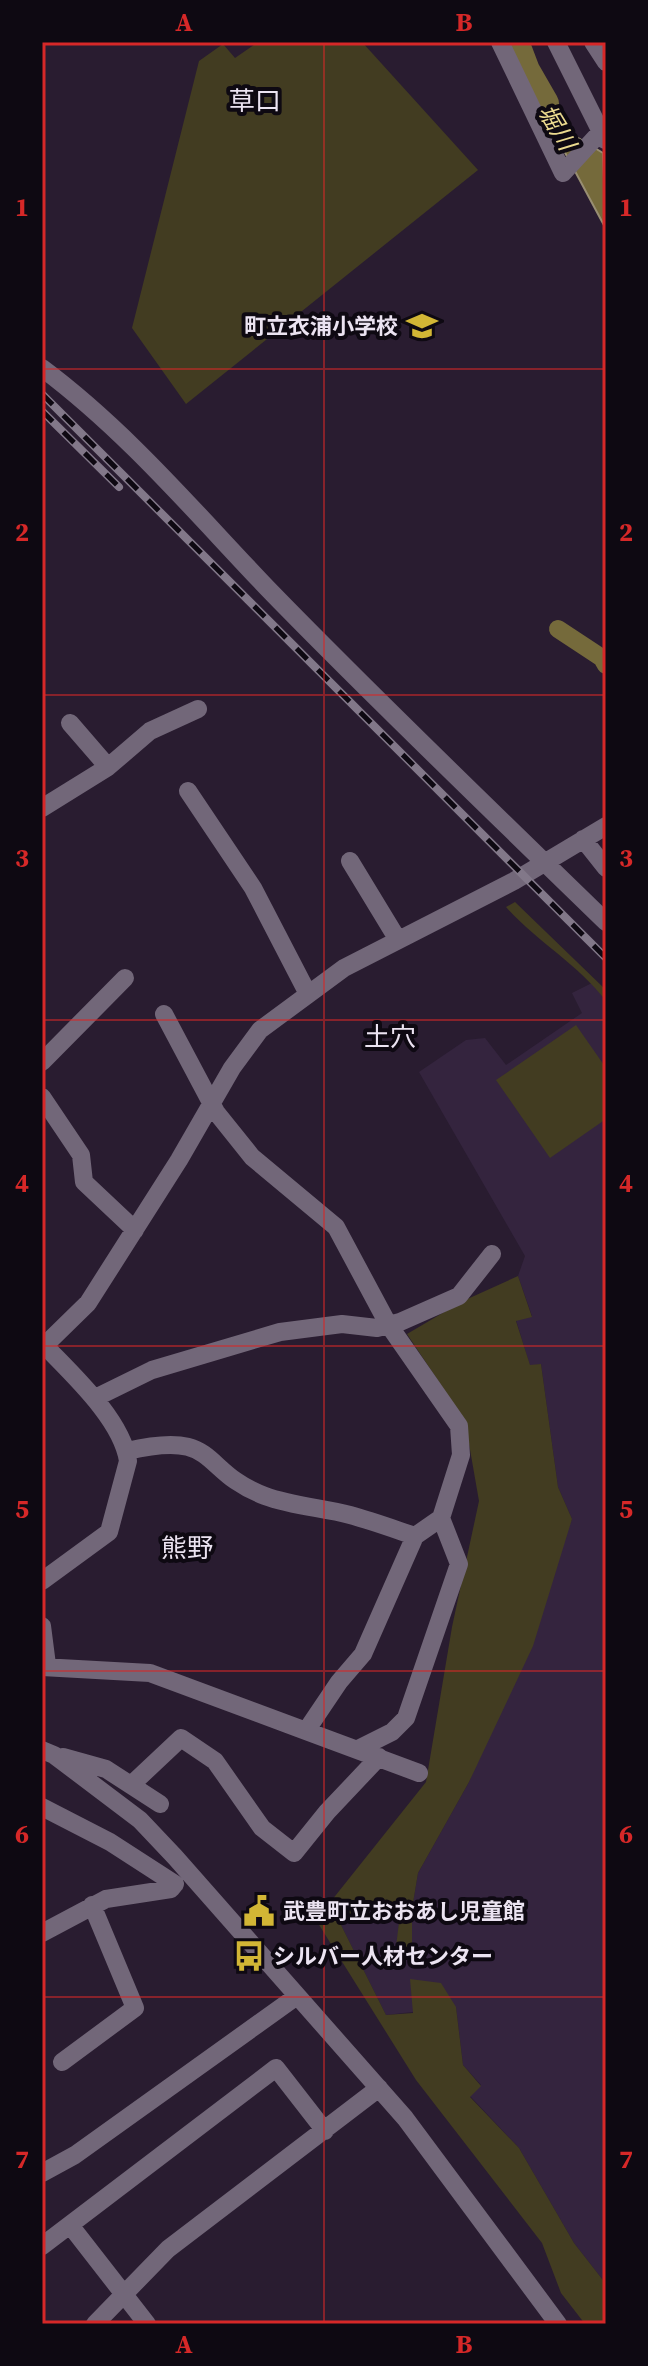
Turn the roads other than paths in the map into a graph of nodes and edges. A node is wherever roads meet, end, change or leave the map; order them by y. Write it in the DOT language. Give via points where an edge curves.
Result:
graph roads {
  1 [pos="500,42"];
  2 [pos="556,42"];
  3 [pos="593,42"];
  4 [pos="606,62"];
  5 [pos="604,133"];
  6 [pos="42,368"];
  7 [pos="198,709"];
  8 [pos="70,723"];
  9 [pos="108,767"];
  10 [pos="188,791"];
  11 [pos="42,808"];
  12 [pos="606,826"];
  13 [pos="583,839"];
  14 [pos="350,861"];
  15 [pos="543,861"];
  16 [pos="606,868"];
  17 [pos="606,922"];
  18 [pos="398,940"];
  19 [pos="125,978"];
  20 [pos="308,994"];
  21 [pos="164,1014"];
  22 [pos="42,1062"];
  23 [pos="42,1097"];
  24 [pos="212,1103"];
  25 [pos="135,1230"];
  26 [pos="492,1254"];
  27 [pos="388,1324"];
  28 [pos="43,1347"];
  29 [pos="95,1398"];
  30 [pos="127,1451"];
  31 [pos="441,1518"];
  32 [pos="415,1536"];
  33 [pos="42,1581"];
  34 [pos="42,1626"];
  35 [pos="44,1666"];
  36 [pos="306,1731"];
  37 [pos="358,1749"];
  38 [pos="48,1753"];
  39 [pos="379,1757"];
  40 [pos="419,1773"];
  41 [pos="131,1785"];
  42 [pos="42,1807"];
  43 [pos="140,1820"];
  44 [pos="116,1845"];
  45 [pos="92,1905"];
  46 [pos="42,1933"];
  47 [pos="297,1996"];
  48 [pos="62,2062"];
  49 [pos="379,2088"];
  50 [pos="325,2131"];
  51 [pos="42,2173"];
  52 [pos="70,2225"];
  53 [pos="42,2246"];
  54 [pos="125,2295"];
  55 [pos="95,2324"];
  56 [pos="147,2324"];
  57 [pos="558,2324"];
  1 -- 5 [label="street" via="563,173"];
  2 -- 5 [label="street"];
  3 -- 4 [label="street"];
  6 -- 15 [label="street" via="158,468 270,590"];
  7 -- 9 [label="street" via="150,731"];
  8 -- 9 [label="street"];
  9 -- 11 [label="street"];
  10 -- 20 [label="street" via="253,888"];
  12 -- 13 [label="street"];
  13 -- 15 [label="street"];
  13 -- 16 [label="street"];
  14 -- 18 [label="street"];
  15 -- 17 [label="street"];
  15 -- 18 [label="street"];
  18 -- 20 [label="street"];
  19 -- 22 [label="street"];
  20 -- 24 [label="street" via="260,1030"];
  21 -- 24 [label="street"];
  23 -- 25 [label="street" via="81,1155 84,1182"];
  24 -- 25 [label="street"];
  24 -- 27 [label="street" via="252,1157 330,1219"];
  25 -- 28 [label="street" via="88,1303"];
  26 -- 27 [label="street" via="459,1296"];
  27 -- 29 [label="street" via="280,1332 152,1370"];
  27 -- 31 [label="street" via="459,1426 461,1455"];
  28 -- 29 [label="street"];
  29 -- 30 [label="street"];
  30 -- 32 [label="street" via="163,1442 196,1448 237,1482 265,1496"];
  30 -- 33 [label="street" via="122,1494 109,1532"];
  31 -- 32 [label="street"];
  31 -- 37 [label="street" via="459,1564 406,1718 392,1732"];
  32 -- 36 [label="street" via="363,1654"];
  34 -- 35 [label="street"];
  35 -- 36 [label="street" via="150,1673"];
  36 -- 37 [label="street"];
  37 -- 39 [label="street"];
  38 -- 41 [label="street" via="106,1769"];
  38 -- 43 [label="street"];
  39 -- 40 [label="street"];
  39 -- 41 [label="street" via="294,1853 262,1828 215,1761 181,1738"];
  41 -- 43 [label="street" via="158,1803"];
  42 -- 44 [label="street"];
  43 -- 44 [label="street"];
  43 -- 47 [label="street"];
  44 -- 45 [label="street" via="175,1884"];
  45 -- 46 [label="street"];
  45 -- 48 [label="street" via="135,2008"];
  47 -- 49 [label="street"];
  47 -- 51 [label="street" via="75,2155"];
  49 -- 50 [label="street"];
  49 -- 57 [label="street"];
  50 -- 52 [label="street" via="276,2068"];
  50 -- 54 [label="street" via="168,2249"];
  52 -- 53 [label="street"];
  52 -- 54 [label="street"];
  54 -- 55 [label="street"];
  54 -- 56 [label="street"];
}
